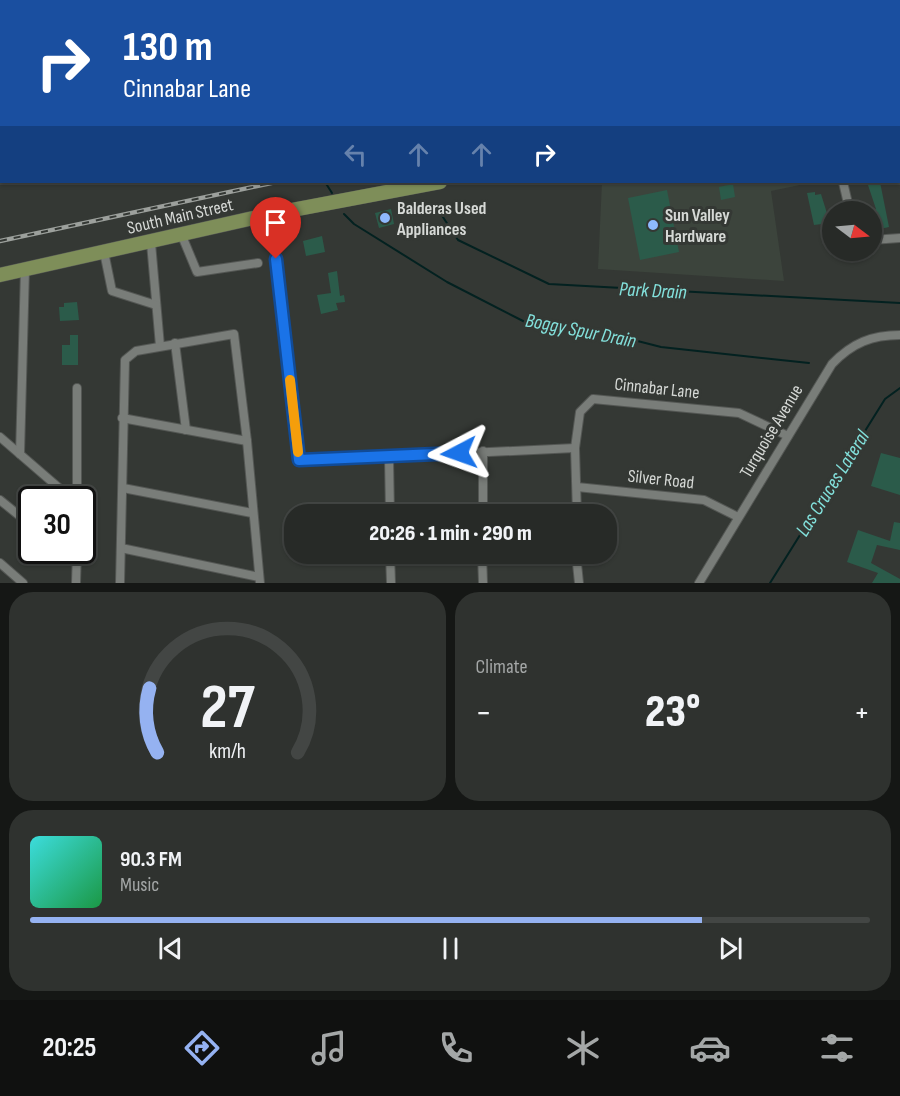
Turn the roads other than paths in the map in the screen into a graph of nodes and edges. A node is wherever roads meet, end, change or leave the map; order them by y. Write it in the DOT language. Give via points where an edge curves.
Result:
graph roads {
  1 [pos="435,183"];
  2 [pos="843,183"];
  3 [pos="847,201"];
  4 [pos="272,214"];
  5 [pos="182,236"];
  6 [pos="900,238"];
  7 [pos="882,239"];
  8 [pos="151,243"];
  9 [pos="104,252"];
  10 [pos="258,263"];
  11 [pos="25,269"];
  12 [pos="0,275"];
  13 [pos="156,305"];
  14 [pos="900,335"];
  15 [pos="175,343"];
  16 [pos="160,346"];
  17 [pos="77,388"];
  18 [pos="122,418"];
  19 [pos="186,430"];
  20 [pos="788,436"];
  21 [pos="0,437"];
  22 [pos="247,441"];
  23 [pos="575,448"];
  24 [pos="483,451"];
  25 [pos="20,454"];
  26 [pos="389,458"];
  27 [pos="58,486"];
  28 [pos="75,486"];
  29 [pos="577,487"];
  30 [pos="123,488"];
  31 [pos="0,500"];
  32 [pos="390,504"];
  33 [pos="483,504"];
  34 [pos="577,504"];
  35 [pos="252,513"];
  36 [pos="18,515"];
  37 [pos="738,517"];
  38 [pos="121,548"];
  39 [pos="0,562"];
  40 [pos="76,564"];
  41 [pos="390,564"];
  42 [pos="482,564"];
  43 [pos="577,564"];
  44 [pos="259,580"];
  45 [pos="23,583"];
  46 [pos="76,583"];
  47 [pos="120,583"];
  48 [pos="391,583"];
  49 [pos="483,583"];
  50 [pos="579,583"];
  51 [pos="699,583"];
  1 -- 4 [label="main road, South Main Street"];
  2 -- 3 [label="street"];
  4 -- 5 [label="main road, South Main Street"];
  4 -- 26 [label="street" via="299,460"];
  5 -- 8 [label="main road, South Main Street"];
  5 -- 10 [label="street" via="197,272"];
  6 -- 7 [label="street"];
  8 -- 9 [label="main road, South Main Street"];
  8 -- 13 [label="street"];
  9 -- 11 [label="main road, South Main Street"];
  9 -- 13 [label="street" via="112,291"];
  11 -- 12 [label="main road, South Main Street"];
  11 -- 25 [label="street"];
  13 -- 16 [label="street"];
  14 -- 20 [label="street, Turquoise Avenue" via="880,335 845,350 824,375"];
  15 -- 16 [label="street"];
  15 -- 19 [label="street"];
  15 -- 22 [label="street" via="234,334"];
  16 -- 18 [label="street" via="136,351 125,360"];
  17 -- 28 [label="street"];
  18 -- 19 [label="street"];
  18 -- 30 [label="street"];
  19 -- 22 [label="street"];
  20 -- 23 [label="street, Cinnabar Lane" via="739,413 593,399 580,412"];
  20 -- 37 [label="street, Turquoise Avenue"];
  21 -- 25 [label="street"];
  22 -- 35 [label="street"];
  23 -- 24 [label="street"];
  23 -- 29 [label="street"];
  24 -- 26 [label="street"];
  24 -- 33 [label="street"];
  25 -- 27 [label="street"];
  26 -- 32 [label="street"];
  29 -- 34 [label="street"];
  29 -- 37 [label="street, Silver Road" via="704,500"];
  30 -- 35 [label="street"];
  30 -- 38 [label="street"];
  31 -- 36 [label="street"];
  35 -- 44 [label="street"];
  37 -- 51 [label="street, Turquoise Avenue"];
  38 -- 44 [label="street"];
  38 -- 47 [label="street"];
  39 -- 45 [label="street"];
  40 -- 46 [label="street"];
  41 -- 48 [label="street"];
  42 -- 49 [label="street"];
  43 -- 50 [label="street"];
}
